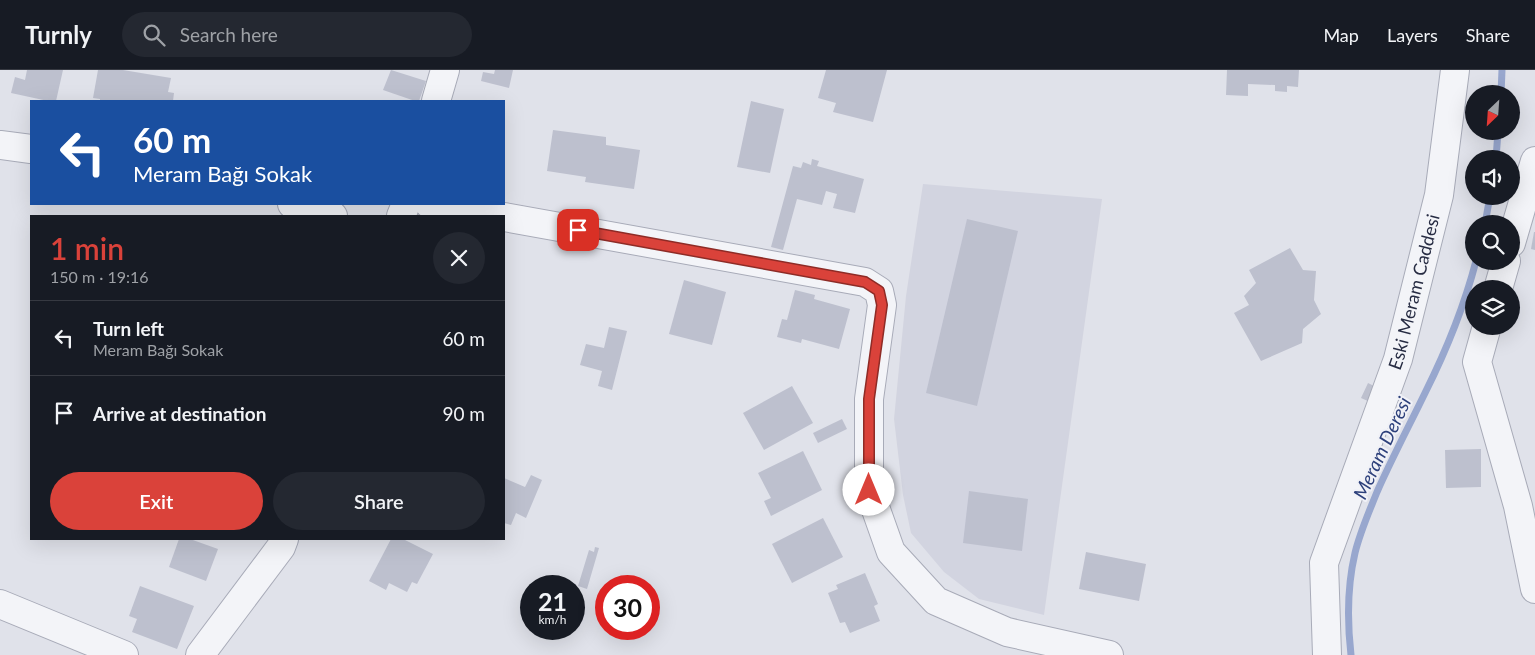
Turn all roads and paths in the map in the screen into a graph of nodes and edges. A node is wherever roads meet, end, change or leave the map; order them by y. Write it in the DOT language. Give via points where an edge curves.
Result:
graph roads {
  1 [pos="445,70"];
  2 [pos="1454,70"];
  3 [pos="436,100"];
  4 [pos="0,144"];
  5 [pos="30,149"];
  6 [pos="1535,161"];
  7 [pos="295,205"];
  8 [pos="435,205"];
  9 [pos="330,215"];
  10 [pos="493,215"];
  11 [pos="1519,215"];
  12 [pos="505,217"];
  13 [pos="1484,335"];
  14 [pos="284,540"];
  15 [pos="1535,589"];
  16 [pos="0,604"];
  17 [pos="124,655"];
  18 [pos="200,655"];
  19 [pos="1109,655"];
  20 [pos="1327,655"];
  1 -- 3 [label="street"];
  2 -- 20 [label="street, Eski Meram Caddesi" via="1439,195 1398,359 1324,563"];
  4 -- 5 [label="street"];
  6 -- 11 [label="street"];
  7 -- 9 [label="street"];
  8 -- 10 [label="street"];
  12 -- 19 [label="street" via="865,282 879,291 882,305 869,399 869,490 891,552 936,601 1007,632"];
  13 -- 15 [label="street" via="1477,362 1518,506"];
  14 -- 18 [label="street"];
  16 -- 17 [label="street"];
}
